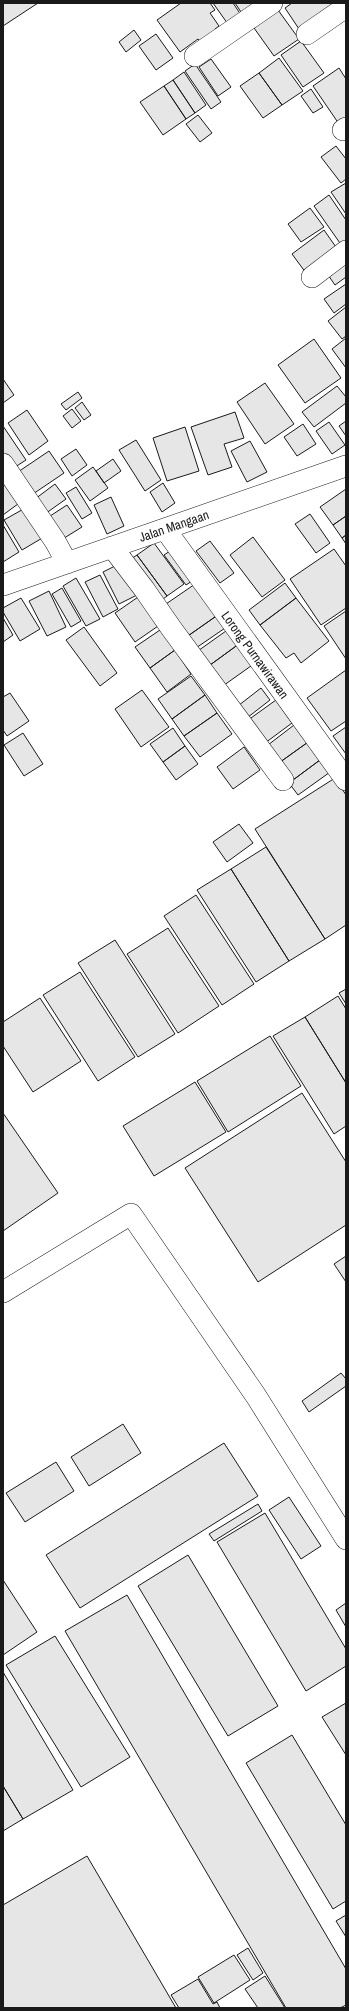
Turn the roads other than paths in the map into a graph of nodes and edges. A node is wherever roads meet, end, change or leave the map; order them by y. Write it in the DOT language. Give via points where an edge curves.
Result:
graph roads {
  1 [pos="272,3"];
  2 [pos="346,7"];
  3 [pos="306,34"];
  4 [pos="195,56"];
  5 [pos="346,251"];
  6 [pos="312,277"];
  7 [pos="3,464"];
  8 [pos="346,466"];
  9 [pos="165,529"];
  10 [pos="112,547"];
  11 [pos="68,563"];
  12 [pos="3,585"];
  13 [pos="283,780"];
  14 [pos="346,780"];
  15 [pos="3,1292"];
  16 [pos="346,1540"];
  1 -- 4 [label="street"];
  2 -- 3 [label="street"];
  5 -- 6 [label="street"];
  7 -- 11 [label="street"];
  8 -- 9 [label="street, Jalan Mangaan"];
  9 -- 10 [label="street, Jalan Mangaan"];
  9 -- 14 [label="street, Lorong Purnawirawan"];
  10 -- 11 [label="street, Jalan Mangaan"];
  10 -- 13 [label="street"];
  11 -- 12 [label="street, Jalan Mangaan"];
  15 -- 16 [label="street" via="131,1214 256,1396"];
}
